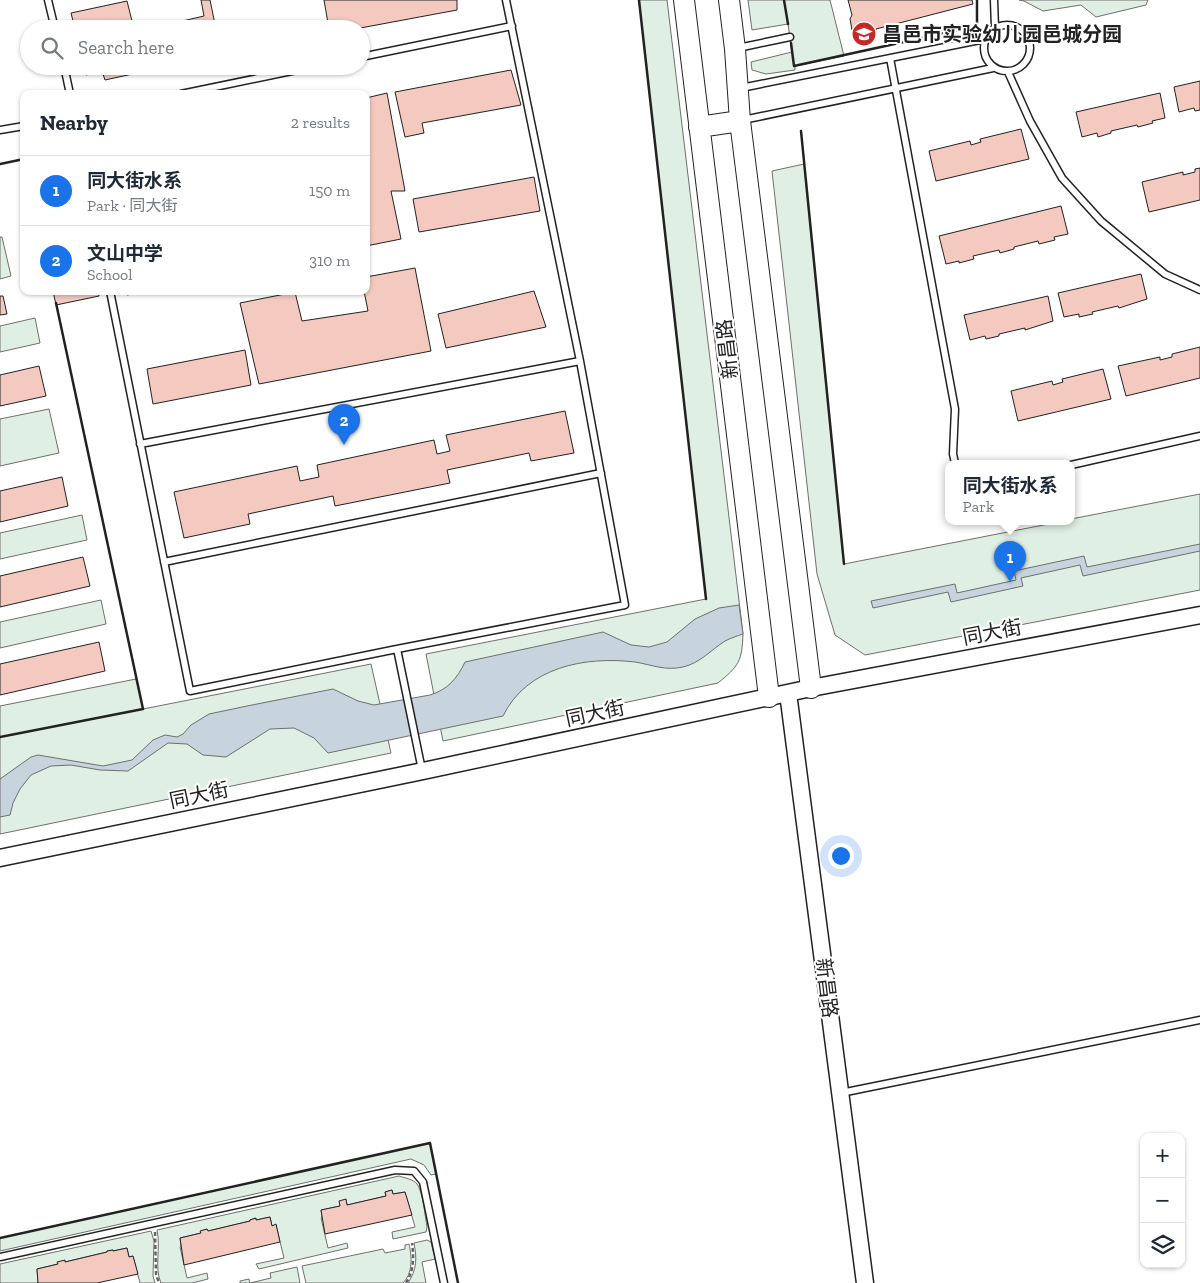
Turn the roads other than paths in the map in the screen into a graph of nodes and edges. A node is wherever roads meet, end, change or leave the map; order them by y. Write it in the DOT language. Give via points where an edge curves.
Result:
graph roads {
  1 [pos="48,0"];
  2 [pos="506,0"];
  3 [pos="684,0"];
  4 [pos="728,0"];
  5 [pos="994,0"];
  6 [pos="53,20"];
  7 [pos="512,26"];
  8 [pos="995,28"];
  9 [pos="790,37"];
  10 [pos="985,40"];
  11 [pos="735,49"];
  12 [pos="370,55"];
  13 [pos="890,58"];
  14 [pos="994,68"];
  15 [pos="1008,72"];
  16 [pos="66,75"];
  17 [pos="273,75"];
  18 [pos="738,88"];
  19 [pos="895,88"];
  20 [pos="69,90"];
  21 [pos="200,90"];
  22 [pos="740,120"];
  23 [pos="20,127"];
  24 [pos="700,127"];
  25 [pos="0,130"];
  26 [pos="1200,290"];
  27 [pos="111,295"];
  28 [pos="580,360"];
  29 [pos="1200,436"];
  30 [pos="140,444"];
  31 [pos="954,460"];
  32 [pos="1075,464"];
  33 [pos="601,474"];
  34 [pos="164,562"];
  35 [pos="1200,615"];
  36 [pos="397,649"];
  37 [pos="811,688"];
  38 [pos="779,695"];
  39 [pos="423,771"];
  40 [pos="0,858"];
  41 [pos="1200,1020"];
  42 [pos="840,1093"];
  43 [pos="0,1257"];
  44 [pos="444,1283"];
  45 [pos="865,1283"];
  1 -- 6 [label="lane"];
  2 -- 7 [label="lane"];
  3 -- 24 [label="main road, 新昌路"];
  4 -- 11 [label="main road, 新昌路"];
  5 -- 8 [label="lane"];
  7 -- 12 [label="lane"];
  7 -- 28 [label="lane"];
  8 -- 10 [label="lane"];
  8 -- 15 [label="lane" via="1010,25 1024,32 1028,38 1027,60"];
  9 -- 11 [label="lane"];
  10 -- 13 [label="lane"];
  10 -- 14 [label="lane" via="984,55"];
  11 -- 18 [label="main road, 新昌路"];
  13 -- 18 [label="lane"];
  13 -- 19 [label="lane"];
  14 -- 15 [label="lane"];
  14 -- 19 [label="lane"];
  15 -- 26 [label="lane" via="1030,121 1062,178 1101,221 1165,274"];
  16 -- 20 [label="lane"];
  17 -- 21 [label="lane"];
  18 -- 22 [label="main road, 新昌路"];
  19 -- 22 [label="lane"];
  19 -- 31 [label="lane" via="955,409"];
  22 -- 24 [label="main road"];
  22 -- 37 [label="main road, 新昌路"];
  23 -- 25 [label="lane"];
  24 -- 38 [label="main road, 新昌路"];
  27 -- 30 [label="lane"];
  28 -- 30 [label="lane"];
  28 -- 33 [label="lane"];
  29 -- 32 [label="lane"];
  30 -- 34 [label="lane"];
  33 -- 34 [label="lane"];
  33 -- 36 [label="lane" via="625,604"];
  34 -- 36 [label="lane" via="190,691"];
  35 -- 37 [label="street, 同大街"];
  36 -- 39 [label="lane"];
  37 -- 38 [label="street, 同大街"];
  38 -- 39 [label="street, 同大街"];
  38 -- 42 [label="street, 新昌路"];
  39 -- 40 [label="street, 同大街"];
  41 -- 42 [label="lane"];
  42 -- 45 [label="street, 新昌路"];
  43 -- 44 [label="lane" via="395,1170 414,1171 423,1182"];
}
